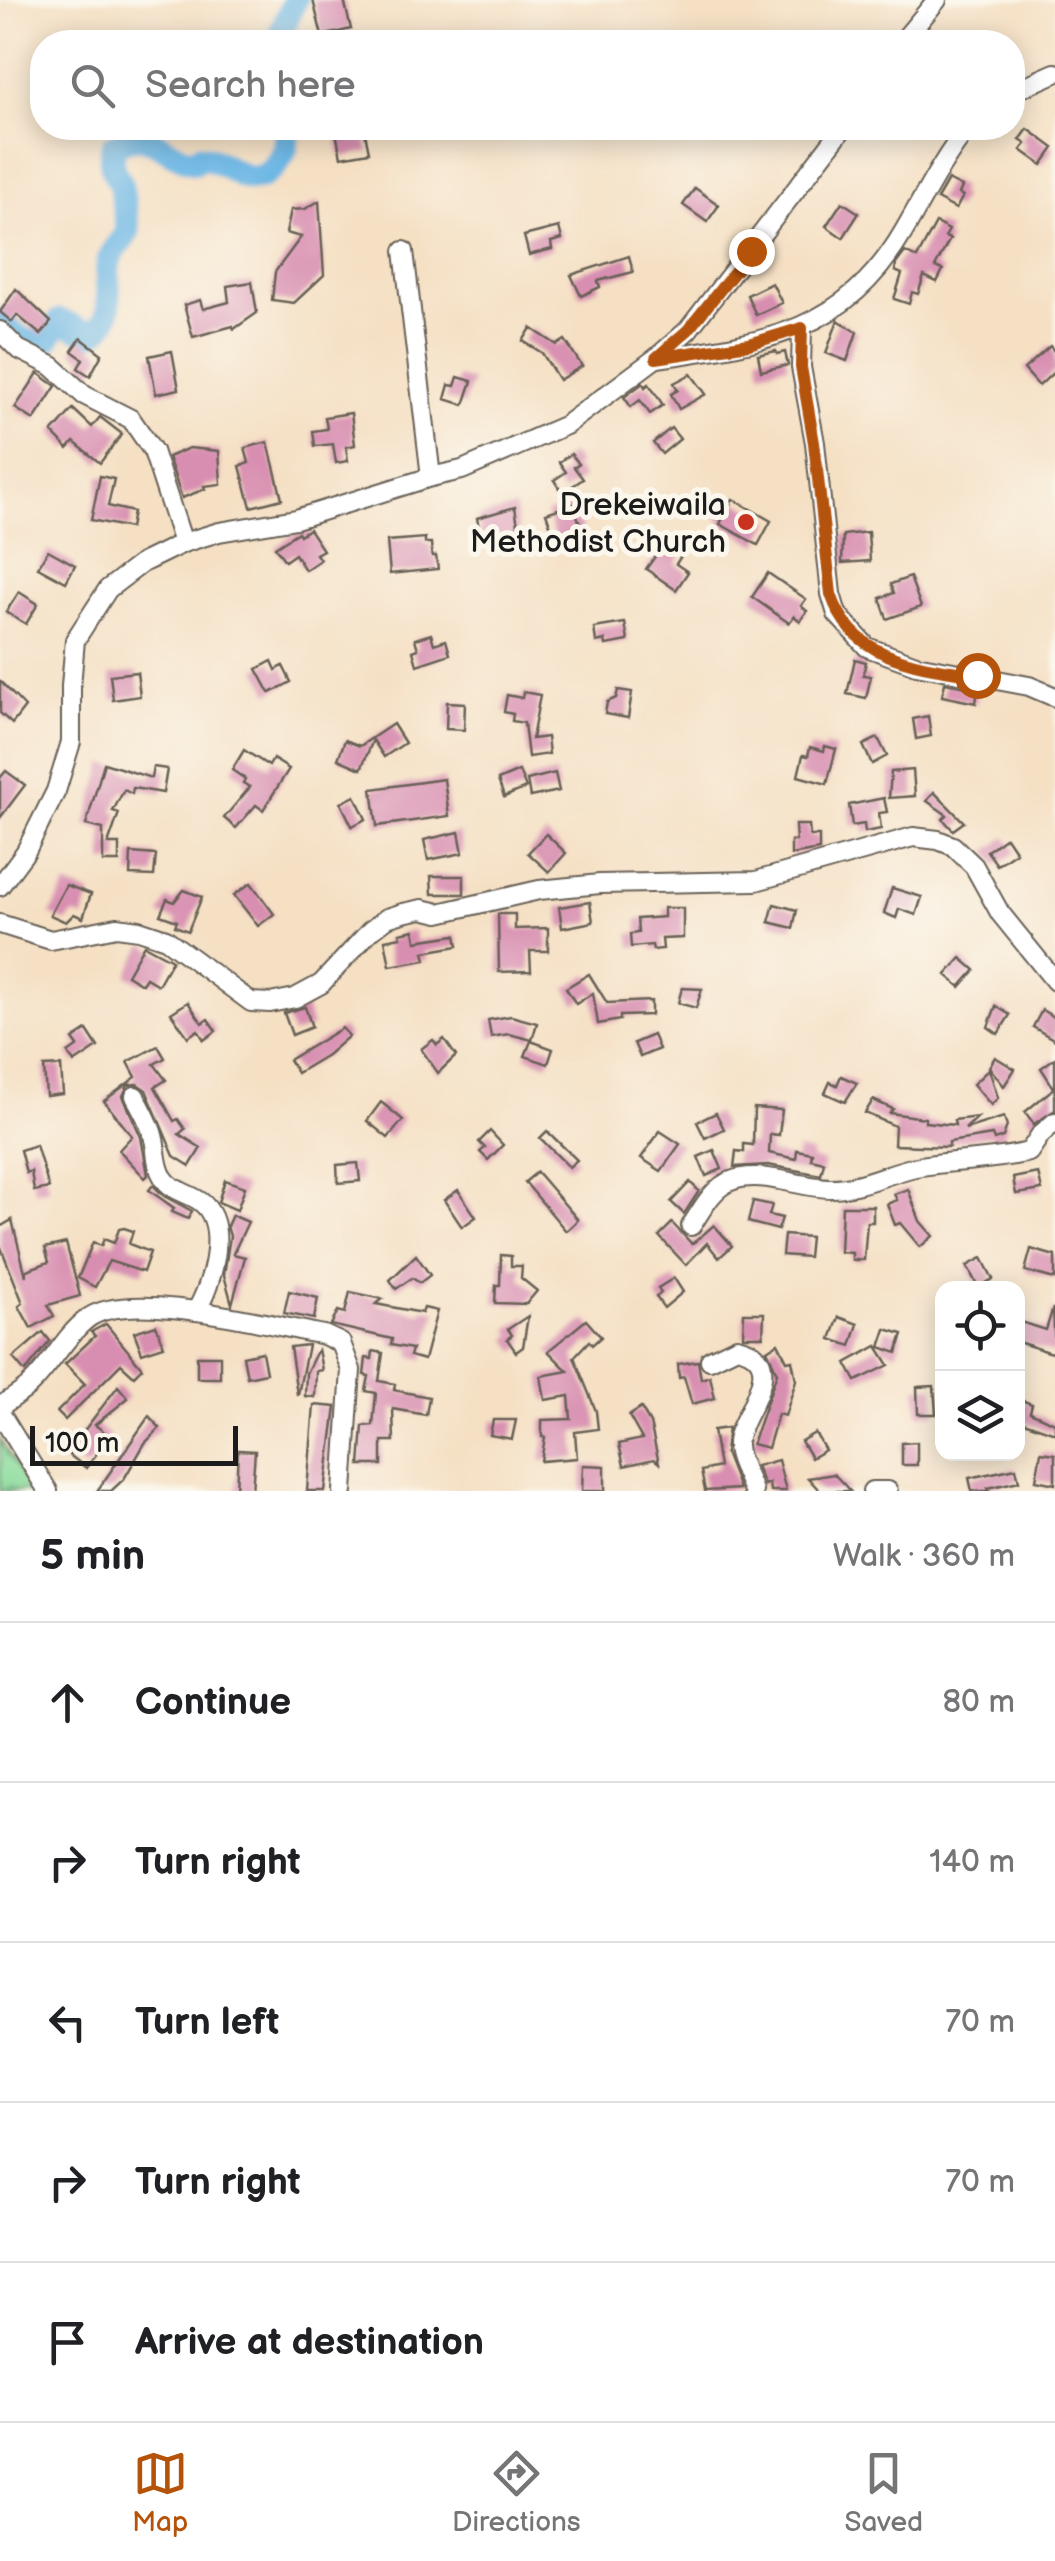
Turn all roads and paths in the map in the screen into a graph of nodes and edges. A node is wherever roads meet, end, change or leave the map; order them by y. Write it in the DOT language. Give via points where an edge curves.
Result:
graph roads {
  1 [pos="937,0"];
  2 [pos="912,30"];
  3 [pos="1055,73"];
  4 [pos="1025,86"];
  5 [pos="834,140"];
  6 [pos="958,140"];
  7 [pos="404,251"];
  8 [pos="802,328"];
  9 [pos="0,331"];
  10 [pos="656,358"];
  11 [pos="431,476"];
  12 [pos="183,543"];
  13 [pos="1055,696"];
  14 [pos="0,886"];
  15 [pos="0,924"];
  16 [pos="1055,982"];
  17 [pos="135,1096"];
  18 [pos="1055,1122"];
  19 [pos="690,1226"];
  20 [pos="196,1311"];
  21 [pos="710,1360"];
  22 [pos="0,1410"];
  23 [pos="48,1491"];
  24 [pos="343,1491"];
  25 [pos="753,1491"];
  26 [pos="872,1491"];
  27 [pos="888,1491"];
  1 -- 2 [label="street"];
  3 -- 4 [label="street"];
  5 -- 10 [label="street" via="688,330"];
  6 -- 8 [label="street" via="885,260 860,290"];
  7 -- 11 [label="street"];
  8 -- 10 [label="street" via="749,344"];
  8 -- 13 [label="street" via="801,367 838,614 868,647 916,665"];
  9 -- 12 [label="street" via="84,395 131,420 153,450"];
  10 -- 11 [label="street" via="566,425 480,463"];
  11 -- 12 [label="street" via="296,519"];
  12 -- 14 [label="street" via="108,589 75,640 71,742 62,775 26,851"];
  15 -- 16 [label="street" via="51,940 118,927 139,930 166,939 251,1002 270,1003 321,984 370,931 403,912 449,912 539,890 600,884 756,882 913,838 952,846 974,866 1008,924"];
  17 -- 20 [label="street" via="154,1136 161,1174 210,1214 216,1256"];
  18 -- 19 [label="street" via="1029,1152 918,1166 860,1185 734,1179 716,1189"];
  20 -- 22 [label="street" via="128,1305 89,1317"];
  20 -- 24 [label="street" via="340,1343 351,1370"];
  21 -- 25 [label="street" via="737,1347 759,1365 758,1396 736,1446"];
  22 -- 23 [label="street"];
  26 -- 27 [label="street"];
}
